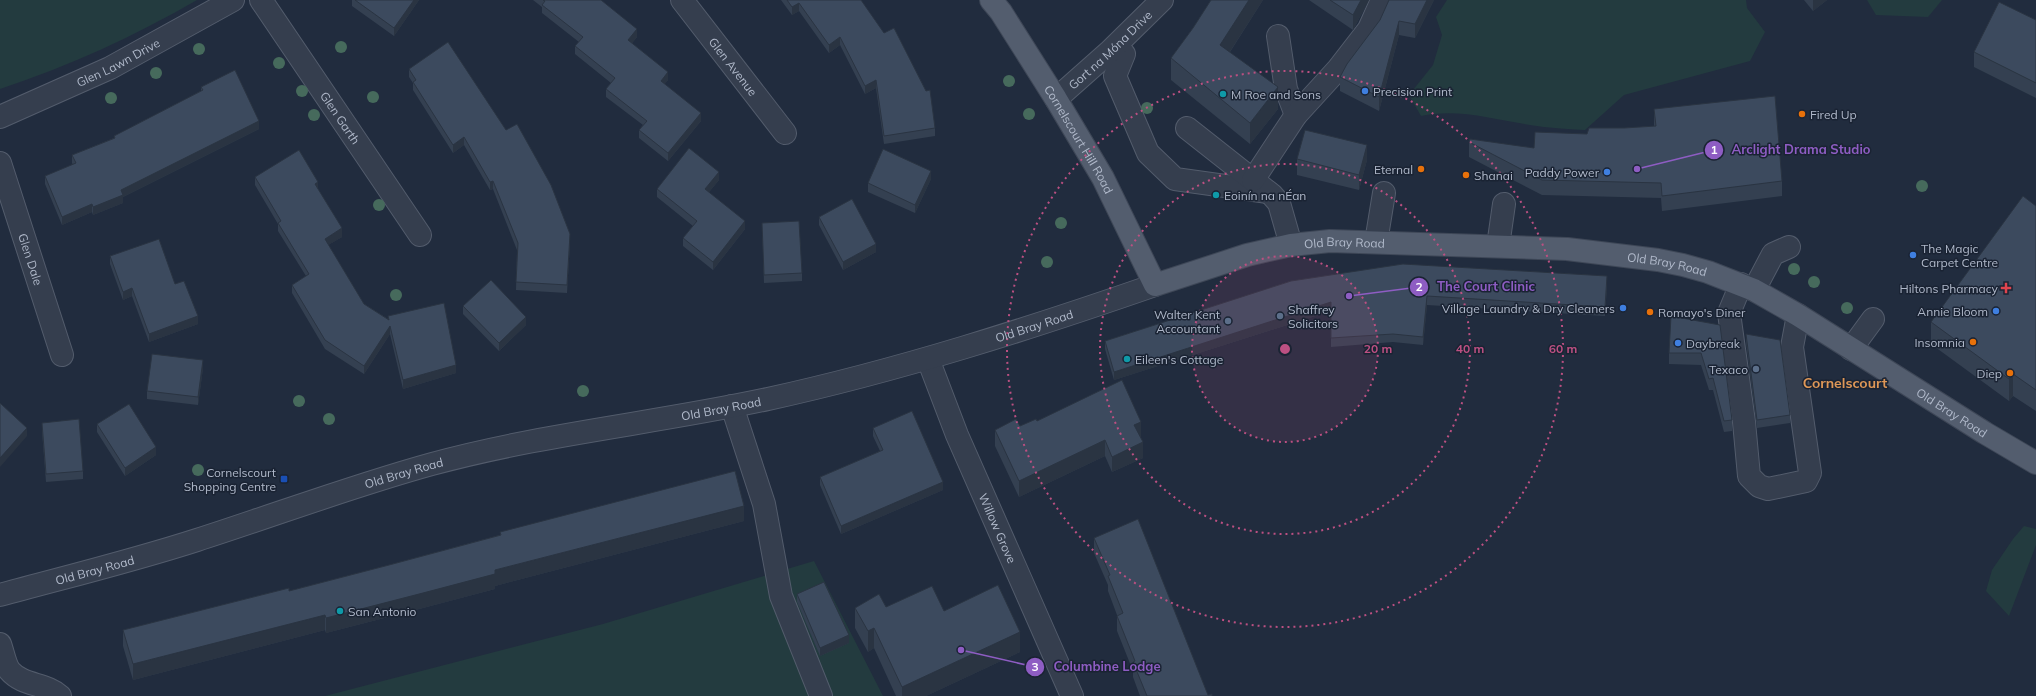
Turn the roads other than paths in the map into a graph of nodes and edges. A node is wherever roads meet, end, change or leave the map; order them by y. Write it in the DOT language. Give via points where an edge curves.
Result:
graph roads {
  1 [pos="233,0"];
  2 [pos="260,0"];
  3 [pos="682,0"];
  4 [pos="991,0"];
  5 [pos="1162,0"];
  6 [pos="1382,0"];
  7 [pos="1278,36"];
  8 [pos="1124,54"];
  9 [pos="1056,99"];
  10 [pos="1296,116"];
  11 [pos="0,117"];
  12 [pos="1187,128"];
  13 [pos="785,133"];
  14 [pos="0,163"];
  15 [pos="1260,186"];
  16 [pos="1384,192"];
  17 [pos="1504,204"];
  18 [pos="420,235"];
  19 [pos="1376,242"];
  20 [pos="1291,245"];
  21 [pos="1498,246"];
  22 [pos="1789,247"];
  23 [pos="1155,286"];
  24 [pos="1747,287"];
  25 [pos="1798,315"];
  26 [pos="1873,319"];
  27 [pos="1851,349"];
  28 [pos="62,355"];
  29 [pos="928,359"];
  30 [pos="732,406"];
  31 [pos="2036,463"];
  32 [pos="0,595"];
  33 [pos="0,644"];
  34 [pos="60,696"];
  35 [pos="821,696"];
  36 [pos="1072,696"];
  1 -- 11 [label="street, Glen Lawn Drive" via="110,68"];
  2 -- 18 [label="street, Glen Garth"];
  3 -- 13 [label="street, Glen Avenue"];
  4 -- 9 [label="main road, Cornelscourt Hill Road"];
  5 -- 9 [label="street, Gort na Móna Drive"];
  6 -- 10 [label="street" via="1369,29"];
  7 -- 10 [label="street" via="1286,89"];
  8 -- 15 [label="street" via="1115,76 1148,153 1175,179"];
  9 -- 23 [label="main road, Cornelscourt Hill Road" via="1103,178"];
  10 -- 15 [label="street"];
  12 -- 15 [label="street"];
  14 -- 28 [label="street, Glen Dale"];
  15 -- 20 [label="street" via="1279,204"];
  16 -- 19 [label="street"];
  17 -- 21 [label="street"];
  19 -- 20 [label="main road, Old Bray Road" via="1330,241"];
  19 -- 21 [label="main road, Old Bray Road"];
  20 -- 23 [label="main road, Old Bray Road" via="1247,255"];
  21 -- 24 [label="main road, Old Bray Road" via="1567,249 1658,260 1696,268"];
  22 -- 24 [label="street" via="1773,254"];
  23 -- 29 [label="street, Old Bray Road"];
  24 -- 25 [label="main road, Old Bray Road"];
  24 -- 25 [label="street" via="1729,313 1749,476 1759,486 1768,489 1806,481 1810,473 1792,346"];
  25 -- 27 [label="main road, Old Bray Road"];
  26 -- 27 [label="street"];
  27 -- 31 [label="main road, Old Bray Road"];
  29 -- 30 [label="street, Old Bray Road"];
  29 -- 36 [label="street, Willow Grove" via="957,435"];
  30 -- 32 [label="street, Old Bray Road" via="530,441 432,464 195,540"];
  30 -- 35 [label="street" via="764,504 781,596"];
  33 -- 34 [label="street" via="9,670 21,680 53,690"];
}
